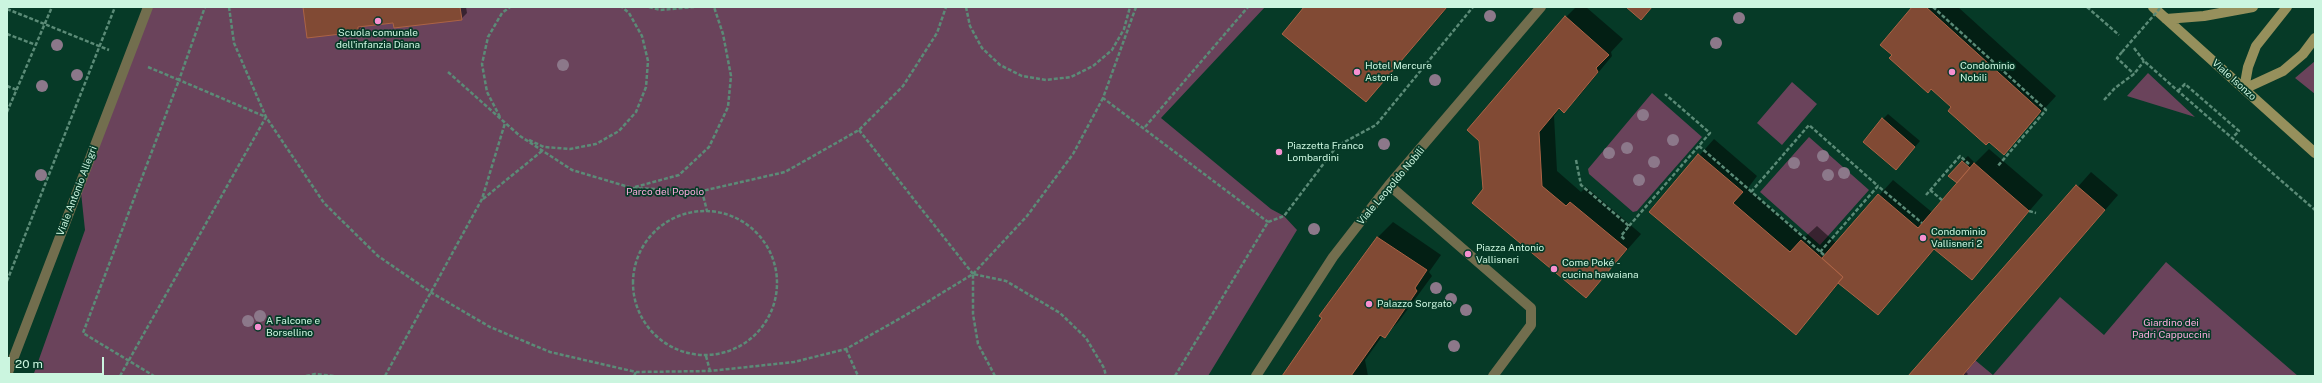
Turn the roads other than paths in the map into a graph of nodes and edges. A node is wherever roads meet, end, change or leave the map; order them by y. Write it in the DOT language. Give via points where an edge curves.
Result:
graph roads {
  1 [pos="148,7"];
  2 [pos="1541,7"];
  3 [pos="2153,7"];
  4 [pos="2253,7"];
  5 [pos="2287,7"];
  6 [pos="2166,19"];
  7 [pos="2315,38"];
  8 [pos="2244,89"];
  9 [pos="2315,154"];
  10 [pos="1390,185"];
  11 [pos="7,375"];
  12 [pos="1256,376"];
  13 [pos="1493,376"];
  1 -- 11 [label="street, Viale Antonio Allegri"];
  2 -- 10 [label="street, Viale Leopoldo Nobili"];
  3 -- 6 [label="street, Viale Isonzo"];
  4 -- 6 [label="street" via="2222,14"];
  5 -- 8 [label="street" via="2256,46"];
  6 -- 8 [label="street, Viale Isonzo"];
  7 -- 8 [label="street" via="2303,54 2283,71"];
  8 -- 9 [label="street, Viale Isonzo"];
  10 -- 12 [label="street, Viale Leopoldo Nobili" via="1333,257"];
  10 -- 13 [label="street" via="1531,308 1531,325"];
}
